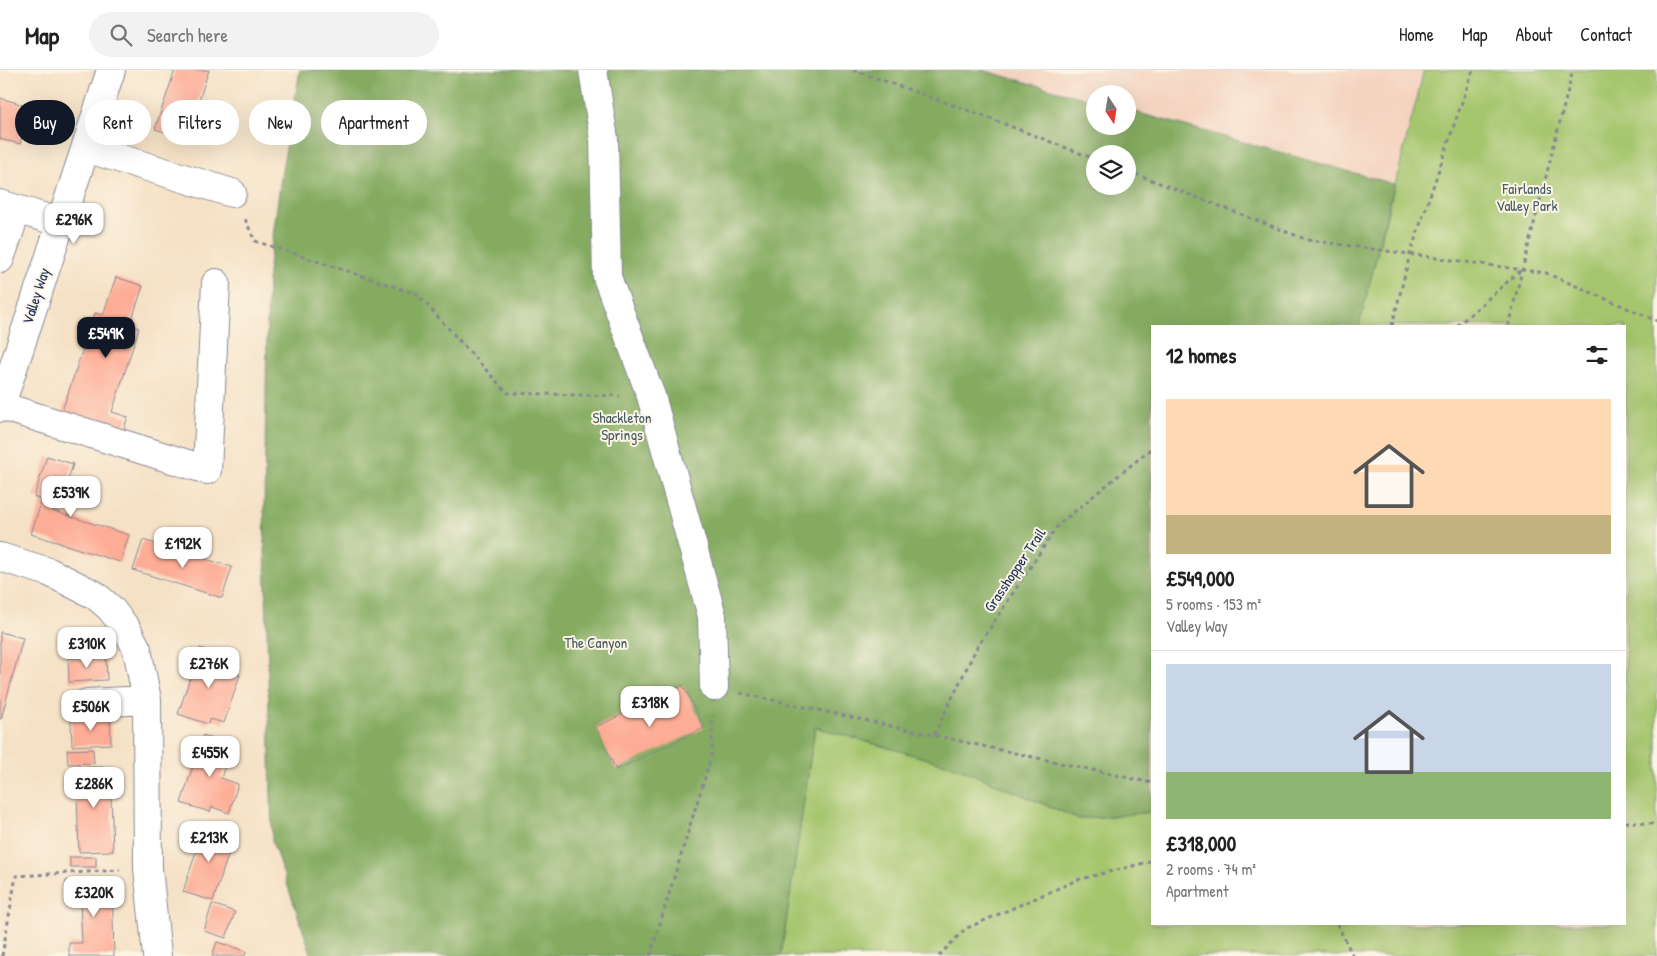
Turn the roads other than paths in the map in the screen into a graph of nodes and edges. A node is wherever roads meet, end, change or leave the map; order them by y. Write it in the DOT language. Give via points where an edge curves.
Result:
graph roads {
  1 [pos="110,70"];
  2 [pos="593,70"];
  3 [pos="86,148"];
  4 [pos="232,193"];
  5 [pos="9,206"];
  6 [pos="59,222"];
  7 [pos="0,259"];
  8 [pos="216,283"];
  9 [pos="10,346"];
  10 [pos="0,407"];
  11 [pos="0,557"];
  12 [pos="714,687"];
  13 [pos="147,700"];
  14 [pos="87,703"];
  15 [pos="157,956"];
  1 -- 3 [label="street, Valley Way"];
  2 -- 12 [label="street" via="604,139 607,277 651,396 712,616"];
  3 -- 4 [label="street"];
  3 -- 6 [label="street, Valley Way"];
  5 -- 6 [label="street"];
  5 -- 7 [label="street"];
  6 -- 9 [label="street, Valley Way"];
  8 -- 10 [label="street" via="207,470"];
  9 -- 10 [label="street, Valley Way"];
  11 -- 13 [label="street" via="76,584 110,608 137,649"];
  13 -- 14 [label="street"];
  13 -- 15 [label="street" via="148,868"];
}
